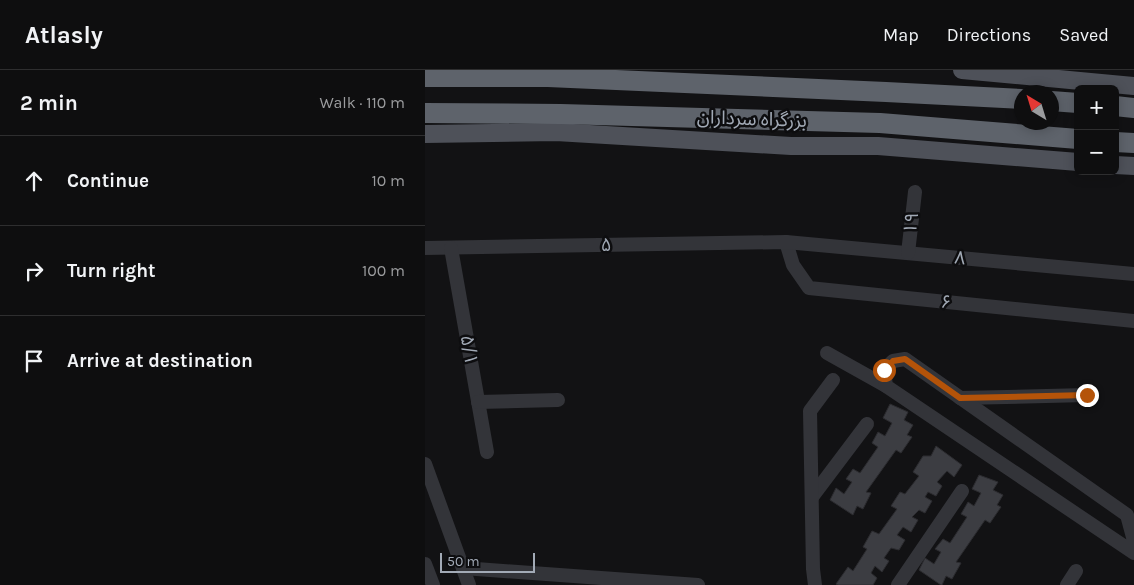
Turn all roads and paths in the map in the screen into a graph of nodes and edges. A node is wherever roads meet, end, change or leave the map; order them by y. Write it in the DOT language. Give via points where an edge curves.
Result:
graph roads {
  1 [pos="962,70"];
  2 [pos="1044,73"];
  3 [pos="425,77"];
  4 [pos="1134,86"];
  5 [pos="886,92"];
  6 [pos="1014,99"];
  7 [pos="1059,102"];
  8 [pos="1074,103"];
  9 [pos="1119,106"];
  10 [pos="1134,108"];
  11 [pos="425,113"];
  12 [pos="559,123"];
  13 [pos="880,123"];
  14 [pos="425,134"];
  15 [pos="1074,139"];
  16 [pos="1074,162"];
  17 [pos="1119,165"];
  18 [pos="1134,166"];
  19 [pos="915,192"];
  20 [pos="786,242"];
  21 [pos="425,248"];
  22 [pos="451,248"];
  23 [pos="908,253"];
  24 [pos="1134,274"];
  25 [pos="1134,321"];
  26 [pos="827,353"];
  27 [pos="833,380"];
  28 [pos="886,386"];
  29 [pos="1087,395"];
  30 [pos="960,398"];
  31 [pos="558,400"];
  32 [pos="478,402"];
  33 [pos="867,424"];
  34 [pos="487,452"];
  35 [pos="425,464"];
  36 [pos="962,491"];
  37 [pos="811,497"];
  38 [pos="1134,541"];
  39 [pos="1134,554"];
  40 [pos="425,564"];
  41 [pos="463,568"];
  42 [pos="1076,572"];
  43 [pos="433,585"];
  44 [pos="469,585"];
  45 [pos="698,585"];
  46 [pos="815,585"];
  47 [pos="898,585"];
  48 [pos="1067,585"];
  1 -- 2 [label="main road"];
  2 -- 4 [label="main road"];
  3 -- 5 [label="highway, بزرگراه سرداران" via="548,77"];
  5 -- 6 [label="highway, بزرگراه سرداران"];
  5 -- 13 [label="highway"];
  7 -- 8 [label="highway"];
  9 -- 10 [label="highway"];
  11 -- 12 [label="highway, بزرگراه سرداران"];
  12 -- 13 [label="highway, بزرگراه سرداران"];
  12 -- 14 [label="main road"];
  12 -- 16 [label="main road" via="791,146 879,146"];
  13 -- 15 [label="highway, بزرگراه سرداران"];
  17 -- 18 [label="main road"];
  19 -- 23 [label="street, ۱۹"];
  20 -- 22 [label="street, ۵"];
  20 -- 23 [label="street, ۸"];
  20 -- 25 [label="street, ۶" via="793,265 809,288"];
  21 -- 22 [label="street, ۵"];
  22 -- 32 [label="street, ۵/۱"];
  23 -- 24 [label="street, ۸"];
  26 -- 28 [label="street"];
  27 -- 37 [label="street" via="810,411"];
  28 -- 30 [label="street" via="884,370 893,361 905,359"];
  28 -- 39 [label="street"];
  29 -- 30 [label="street"];
  30 -- 38 [label="street" via="1127,515"];
  31 -- 32 [label="street"];
  32 -- 34 [label="street, ۵/۱"];
  33 -- 37 [label="street"];
  35 -- 41 [label="street"];
  36 -- 47 [label="street"];
  37 -- 46 [label="street"];
  40 -- 43 [label="street"];
  41 -- 44 [label="street"];
  41 -- 45 [label="street"];
  42 -- 48 [label="street"];
}
